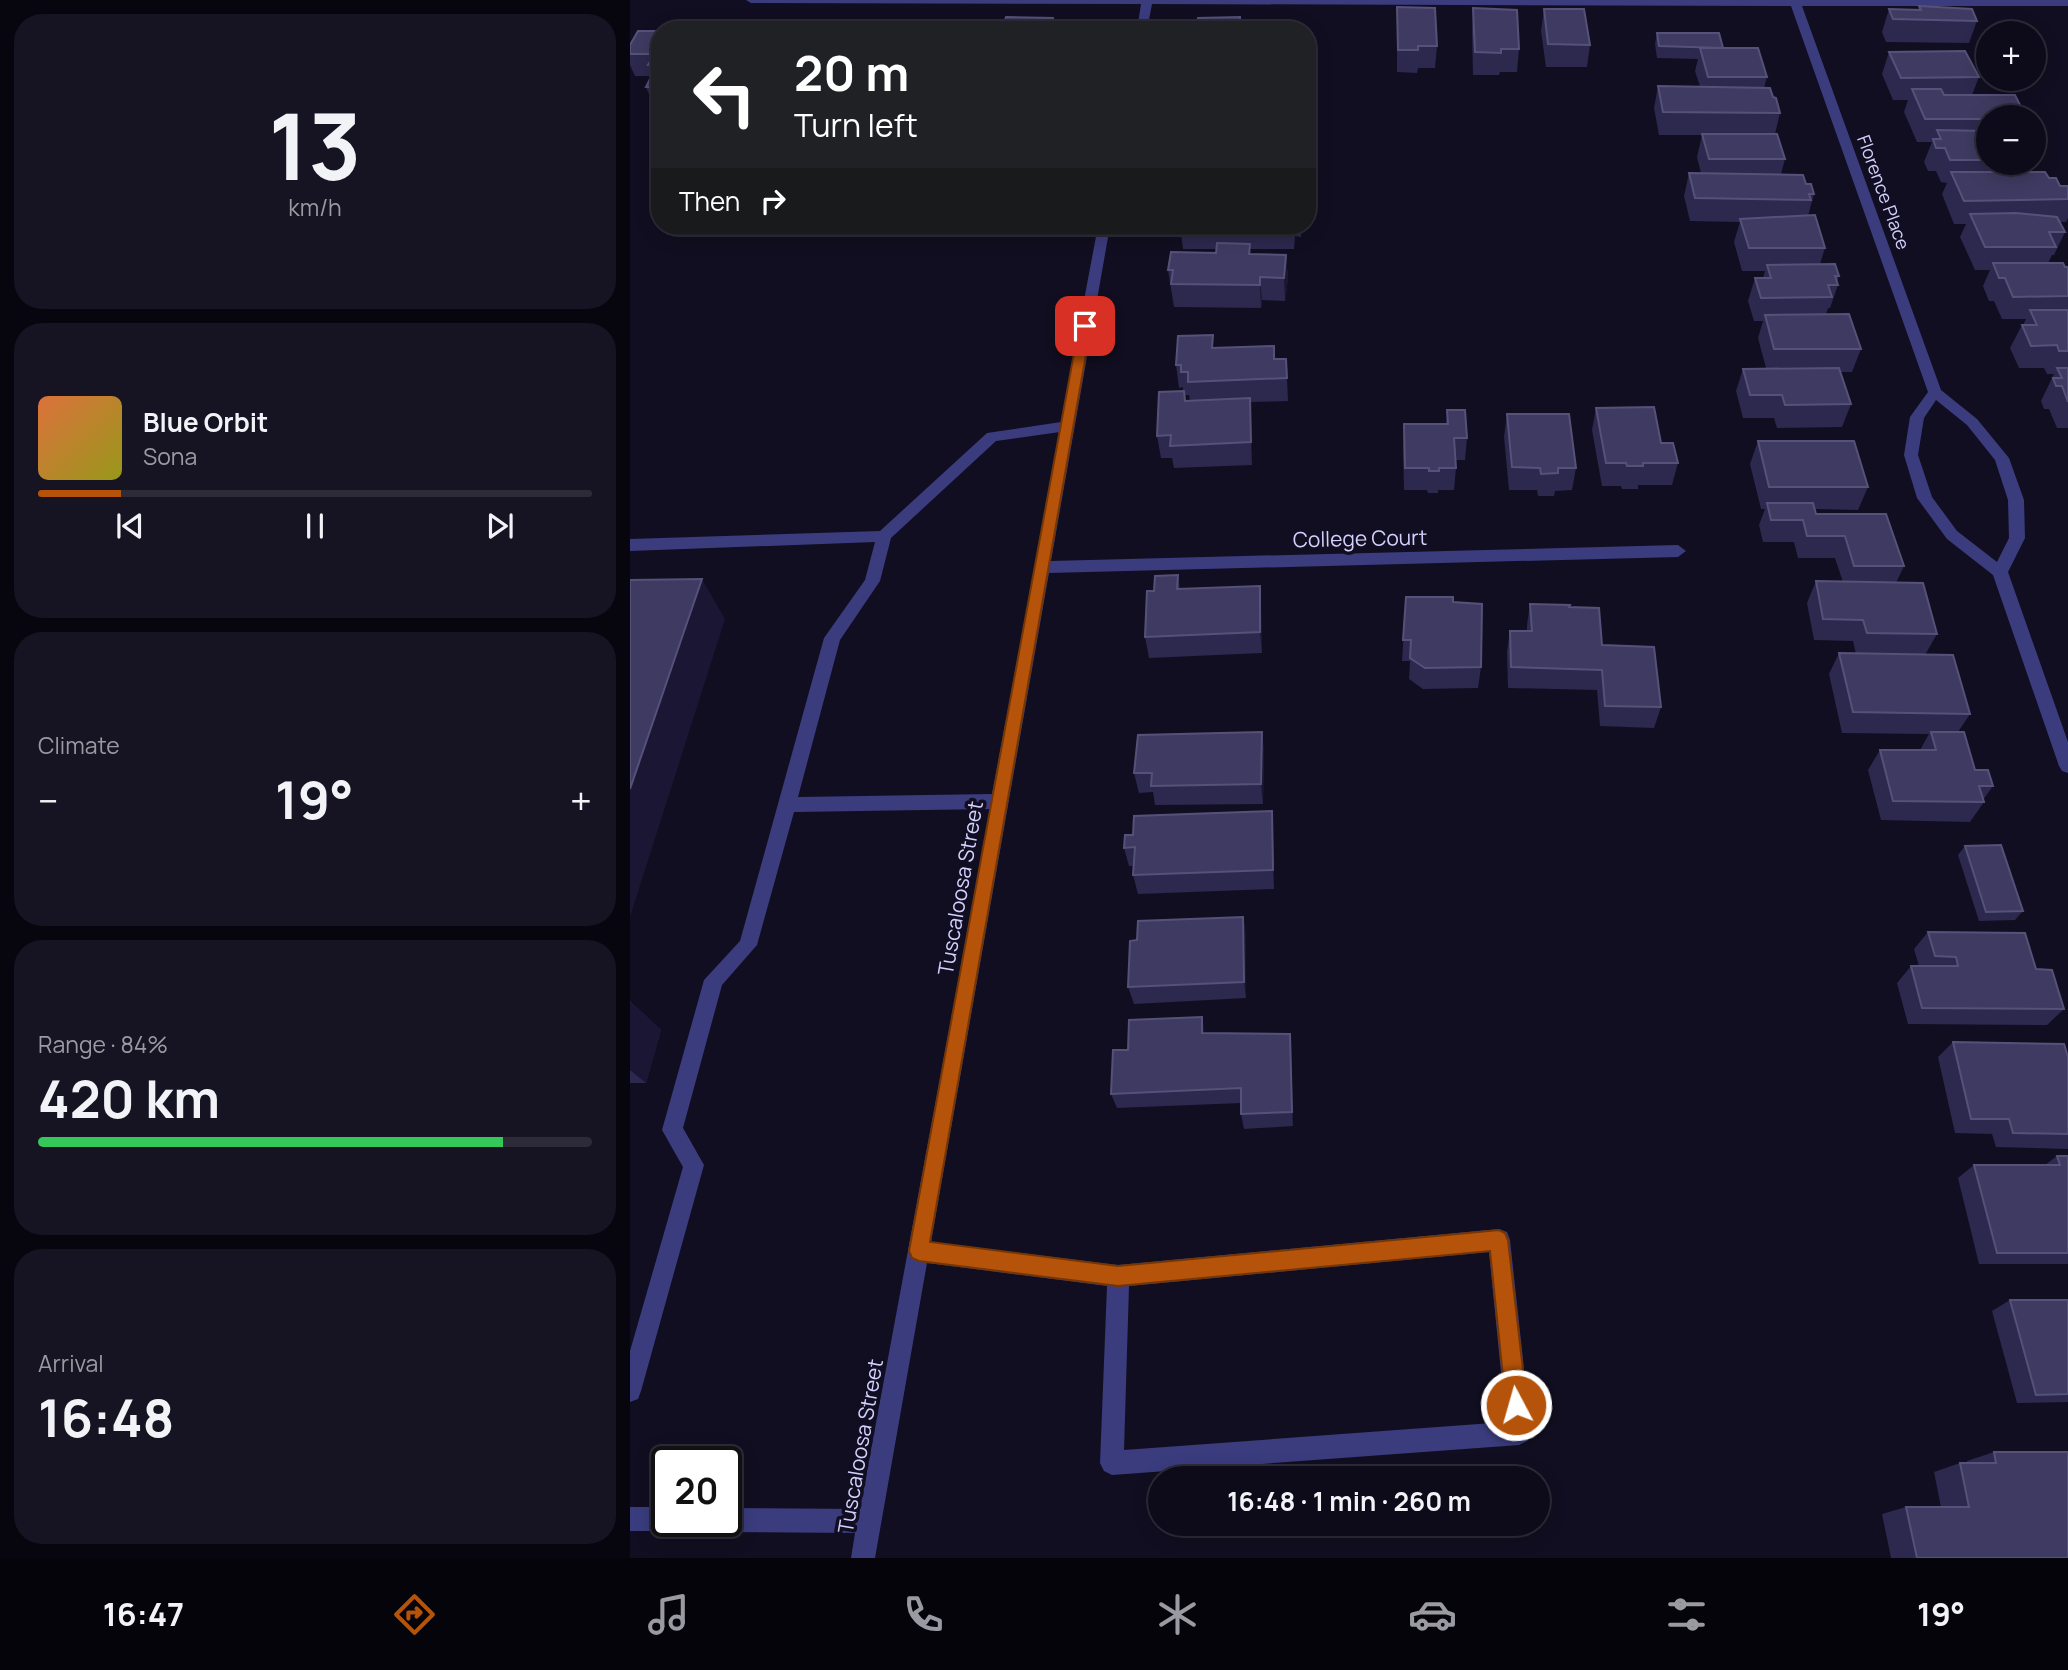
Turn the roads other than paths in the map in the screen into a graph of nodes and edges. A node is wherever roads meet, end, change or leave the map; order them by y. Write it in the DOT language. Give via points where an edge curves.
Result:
graph roads {
  1 [pos="751,0"];
  2 [pos="1147,2"];
  3 [pos="1987,2"];
  4 [pos="2068,3"];
  5 [pos="1796,4"];
  6 [pos="1144,21"];
  7 [pos="1102,235"];
  8 [pos="1935,392"];
  9 [pos="1066,426"];
  10 [pos="884,536"];
  11 [pos="630,545"];
  12 [pos="1678,551"];
  13 [pos="1043,567"];
  14 [pos="2000,572"];
  15 [pos="2068,765"];
  16 [pos="999,801"];
  17 [pos="787,805"];
  18 [pos="919,1251"];
  19 [pos="1118,1276"];
  20 [pos="630,1391"];
  21 [pos="630,1519"];
  22 [pos="651,1520"];
  23 [pos="742,1520"];
  24 [pos="870,1521"];
  25 [pos="863,1558"];
  1 -- 2 [label="street"];
  2 -- 5 [label="street"];
  2 -- 6 [label="street"];
  3 -- 4 [label="street"];
  3 -- 5 [label="street"];
  5 -- 8 [label="street, Florence Place"];
  7 -- 9 [label="street, Tuscaloosa Street"];
  8 -- 14 [label="street" via="1972,422 2002,458 2016,500 2017,538"];
  8 -- 14 [label="street" via="1917,417 1911,455 1925,498 1952,535"];
  9 -- 10 [label="street" via="992,437"];
  9 -- 13 [label="street, Tuscaloosa Street"];
  10 -- 11 [label="street"];
  10 -- 17 [label="street" via="872,581 832,638"];
  12 -- 13 [label="street, College Court"];
  13 -- 16 [label="street, Tuscaloosa Street"];
  14 -- 15 [label="street"];
  16 -- 17 [label="street"];
  16 -- 18 [label="street, Tuscaloosa Street"];
  17 -- 20 [label="street" via="748,945 715,980 672,1130 694,1165"];
  18 -- 19 [label="street"];
  18 -- 24 [label="street, Tuscaloosa Street"];
  19 -- 19 [label="street" via="1112,1463 1519,1433 1499,1240"];
  21 -- 22 [label="street"];
  23 -- 24 [label="street"];
  24 -- 25 [label="street, Tuscaloosa Street"];
}
